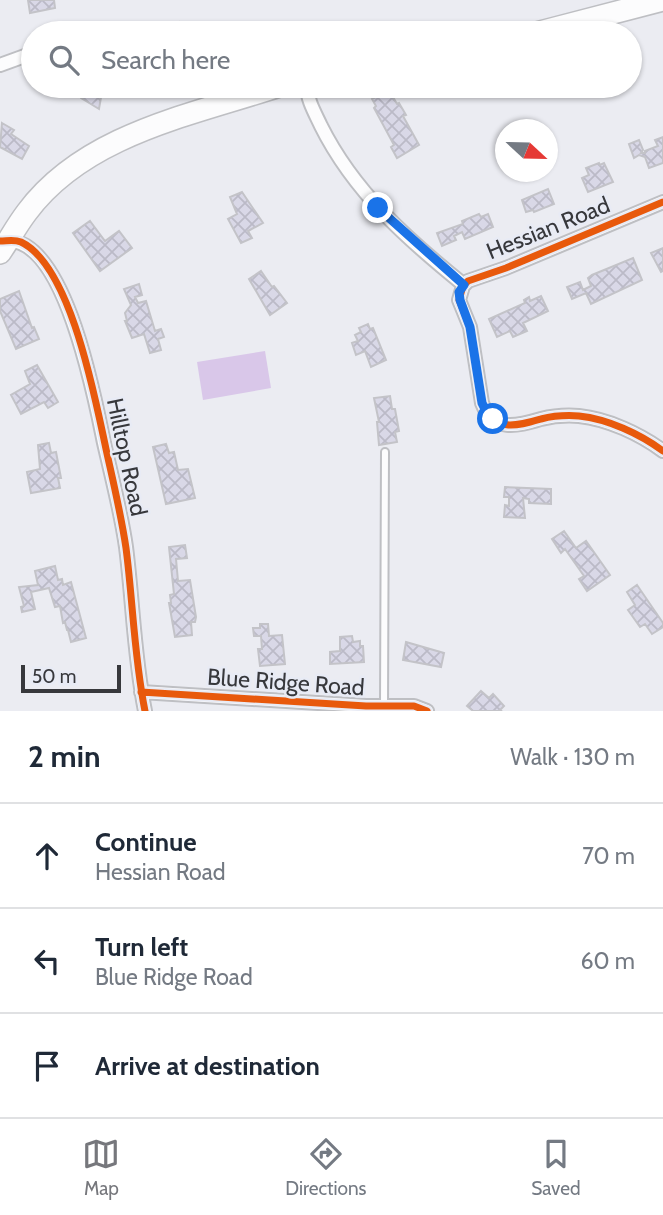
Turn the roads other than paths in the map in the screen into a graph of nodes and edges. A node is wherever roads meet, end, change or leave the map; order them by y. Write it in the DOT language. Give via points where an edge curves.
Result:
graph roads {
  1 [pos="663,0"];
  2 [pos="582,21"];
  3 [pos="21,57"];
  4 [pos="0,65"];
  5 [pos="241,98"];
  6 [pos="310,98"];
  7 [pos="663,202"];
  8 [pos="3,245"];
  9 [pos="464,285"];
  10 [pos="658,447"];
  11 [pos="385,452"];
  12 [pos="141,692"];
  13 [pos="384,707"];
  14 [pos="145,711"];
  15 [pos="427,711"];
  1 -- 2 [label="main road"];
  3 -- 4 [label="street"];
  5 -- 8 [label="main road" via="147,128 94,154 43,194"];
  6 -- 9 [label="street" via="336,156 354,180 378,208"];
  7 -- 9 [label="street, Hessian Road"];
  8 -- 12 [label="street, Hilltop Road" via="16,240 23,243 50,273 78,333 125,547"];
  9 -- 10 [label="street" via="460,300 470,327 482,403 493,419 517,426 581,416 638,435"];
  11 -- 13 [label="lane"];
  12 -- 13 [label="street, Blue Ridge Road"];
  12 -- 14 [label="street, Hilltop Road"];
  13 -- 15 [label="street, Blue Ridge Road" via="414,706"];
}
